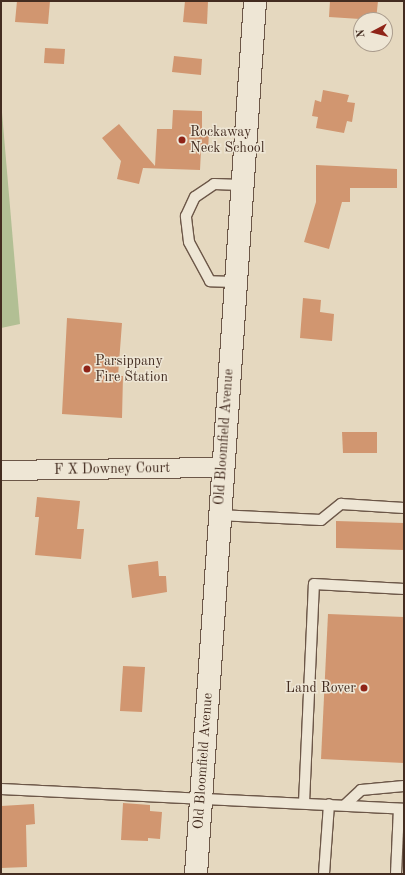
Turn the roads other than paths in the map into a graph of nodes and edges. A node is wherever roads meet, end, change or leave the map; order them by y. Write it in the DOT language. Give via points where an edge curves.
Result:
graph roads {
  1 [pos="255,1"];
  2 [pos="241,185"];
  3 [pos="234,282"];
  4 [pos="222,468"];
  5 [pos="1,470"];
  6 [pos="404,508"];
  7 [pos="218,515"];
  8 [pos="404,589"];
  9 [pos="404,786"];
  10 [pos="1,789"];
  11 [pos="201,797"];
  12 [pos="304,802"];
  13 [pos="329,804"];
  14 [pos="346,805"];
  15 [pos="401,809"];
  16 [pos="196,874"];
  17 [pos="324,874"];
  18 [pos="396,874"];
  1 -- 2 [label="street, Old Bloomfield Avenue"];
  2 -- 3 [label="street, Old Bloomfield Avenue"];
  2 -- 3 [label="lane" via="214,184 195,197 186,216 188,242 210,281"];
  3 -- 4 [label="street, Old Bloomfield Avenue"];
  4 -- 5 [label="street, F X Downey Court"];
  4 -- 7 [label="street, Old Bloomfield Avenue"];
  6 -- 7 [label="lane" via="341,504 322,520"];
  7 -- 11 [label="street, Old Bloomfield Avenue"];
  8 -- 12 [label="lane" via="314,584"];
  9 -- 14 [label="lane" via="360,790"];
  10 -- 11 [label="lane"];
  11 -- 12 [label="lane"];
  11 -- 16 [label="street, Old Bloomfield Avenue"];
  12 -- 13 [label="lane"];
  13 -- 14 [label="lane"];
  13 -- 17 [label="lane"];
  14 -- 15 [label="lane"];
  15 -- 18 [label="lane"];
}
